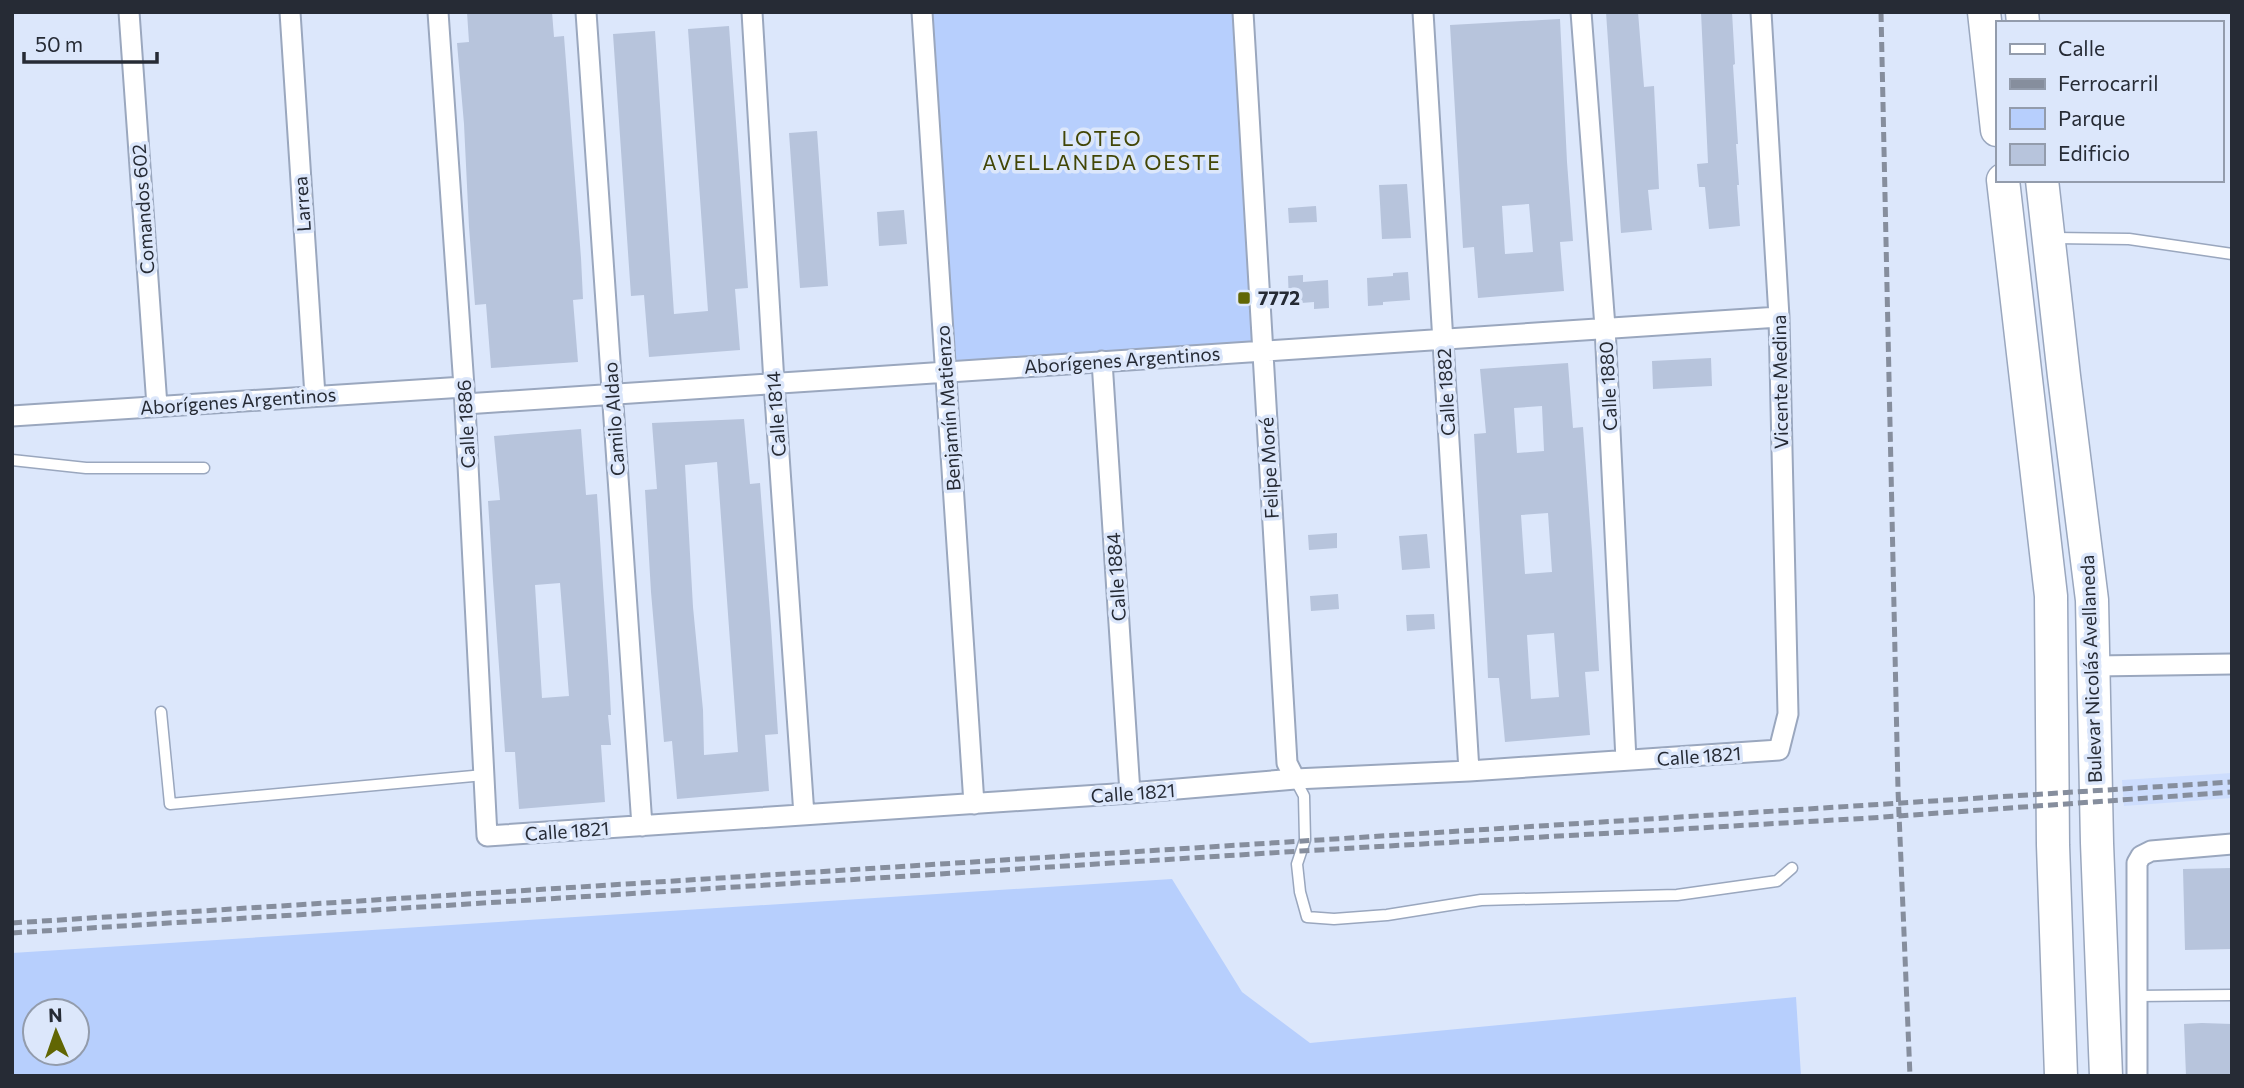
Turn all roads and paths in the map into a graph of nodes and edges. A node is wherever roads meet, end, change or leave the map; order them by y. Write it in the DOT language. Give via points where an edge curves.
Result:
graph roads {
  1 [pos="129,12"];
  2 [pos="289,12"];
  3 [pos="439,12"];
  4 [pos="586,12"];
  5 [pos="752,12"];
  6 [pos="922,12"];
  7 [pos="1243,12"];
  8 [pos="1423,12"];
  9 [pos="1581,12"];
  10 [pos="1761,12"];
  11 [pos="1984,12"];
  12 [pos="1996,121"];
  13 [pos="2024,194"];
  14 [pos="2050,238"];
  15 [pos="2232,254"];
  16 [pos="1779,317"];
  17 [pos="1605,327"];
  18 [pos="1443,338"];
  19 [pos="1262,350"];
  20 [pos="1102,361"];
  21 [pos="946,372"];
  22 [pos="774,383"];
  23 [pos="612,394"];
  24 [pos="315,396"];
  25 [pos="465,396"];
  26 [pos="157,406"];
  27 [pos="12,416"];
  28 [pos="12,460"];
  29 [pos="204,468"];
  30 [pos="2232,664"];
  31 [pos="2095,666"];
  32 [pos="162,712"];
  33 [pos="1779,750"];
  34 [pos="1626,760"];
  35 [pos="1469,771"];
  36 [pos="484,775"];
  37 [pos="1295,779"];
  38 [pos="1130,793"];
  39 [pos="974,804"];
  40 [pos="804,815"];
  41 [pos="642,826"];
  42 [pos="488,836"];
  43 [pos="2232,844"];
  44 [pos="1792,868"];
  45 [pos="2232,995"];
  46 [pos="2136,996"];
  47 [pos="2061,1076"];
  48 [pos="2106,1076"];
  49 [pos="2137,1076"];
  1 -- 26 [label="street, Comandos 602"];
  2 -- 24 [label="street, Larrea"];
  3 -- 25 [label="street, Calle 1886"];
  4 -- 23 [label="street, Camilo Aldao"];
  5 -- 22 [label="street, Calle 1814"];
  6 -- 21 [label="street, Benjamín Matienzo"];
  7 -- 19 [label="street, Felipe Moré"];
  8 -- 18 [label="street, Calle 1882"];
  9 -- 17 [label="street, Calle 1880"];
  10 -- 16 [label="street, Vicente Medina"];
  11 -- 12 [label="main road"];
  13 -- 14 [label="main road, Bulevar Nicolás Avellaneda"];
  13 -- 47 [label="main road, Bulevar Nicolás Avellaneda" via="2051,596"];
  14 -- 15 [label="lane" via="2129,239"];
  14 -- 31 [label="main road, Bulevar Nicolás Avellaneda" via="2092,600"];
  16 -- 17 [label="street, Aborígenes Argentinos"];
  16 -- 33 [label="street, Vicente Medina" via="1788,715"];
  17 -- 18 [label="street, Aborígenes Argentinos"];
  17 -- 34 [label="street, Calle 1880"];
  18 -- 19 [label="street, Aborígenes Argentinos"];
  18 -- 35 [label="street, Calle 1882"];
  19 -- 20 [label="street, Aborígenes Argentinos"];
  19 -- 37 [label="street, Felipe Moré" via="1287,763"];
  20 -- 21 [label="street, Aborígenes Argentinos"];
  20 -- 38 [label="street, Calle 1884"];
  21 -- 22 [label="street, Aborígenes Argentinos"];
  21 -- 39 [label="street, Benjamín Matienzo"];
  22 -- 23 [label="street, Aborígenes Argentinos"];
  22 -- 40 [label="street, Calle 1814"];
  23 -- 25 [label="street, Aborígenes Argentinos"];
  23 -- 41 [label="street, Camilo Aldao"];
  24 -- 25 [label="street, Aborígenes Argentinos"];
  24 -- 26 [label="street, Aborígenes Argentinos"];
  25 -- 36 [label="street, Calle 1886"];
  26 -- 27 [label="street, Aborígenes Argentinos"];
  28 -- 29 [label="lane" via="86,468"];
  30 -- 31 [label="street"];
  31 -- 48 [label="main road, Bulevar Nicolás Avellaneda"];
  32 -- 36 [label="lane" via="170,804"];
  33 -- 34 [label="street, Calle 1821"];
  34 -- 35 [label="street, Calle 1821"];
  35 -- 37 [label="street, Calle 1821"];
  36 -- 42 [label="street, Calle 1886"];
  37 -- 38 [label="street, Calle 1821"];
  37 -- 44 [label="lane, Felipe Moré" via="1304,796 1305,840 1297,864 1307,917 1387,915 1481,900 1677,895 1777,881"];
  38 -- 39 [label="street, Calle 1821"];
  39 -- 40 [label="street, Calle 1821"];
  40 -- 41 [label="street, Calle 1821"];
  41 -- 42 [label="street, Calle 1821"];
  43 -- 46 [label="street" via="2165,849 2141,856 2135,874"];
  45 -- 46 [label="lane"];
  46 -- 49 [label="street"];
}
